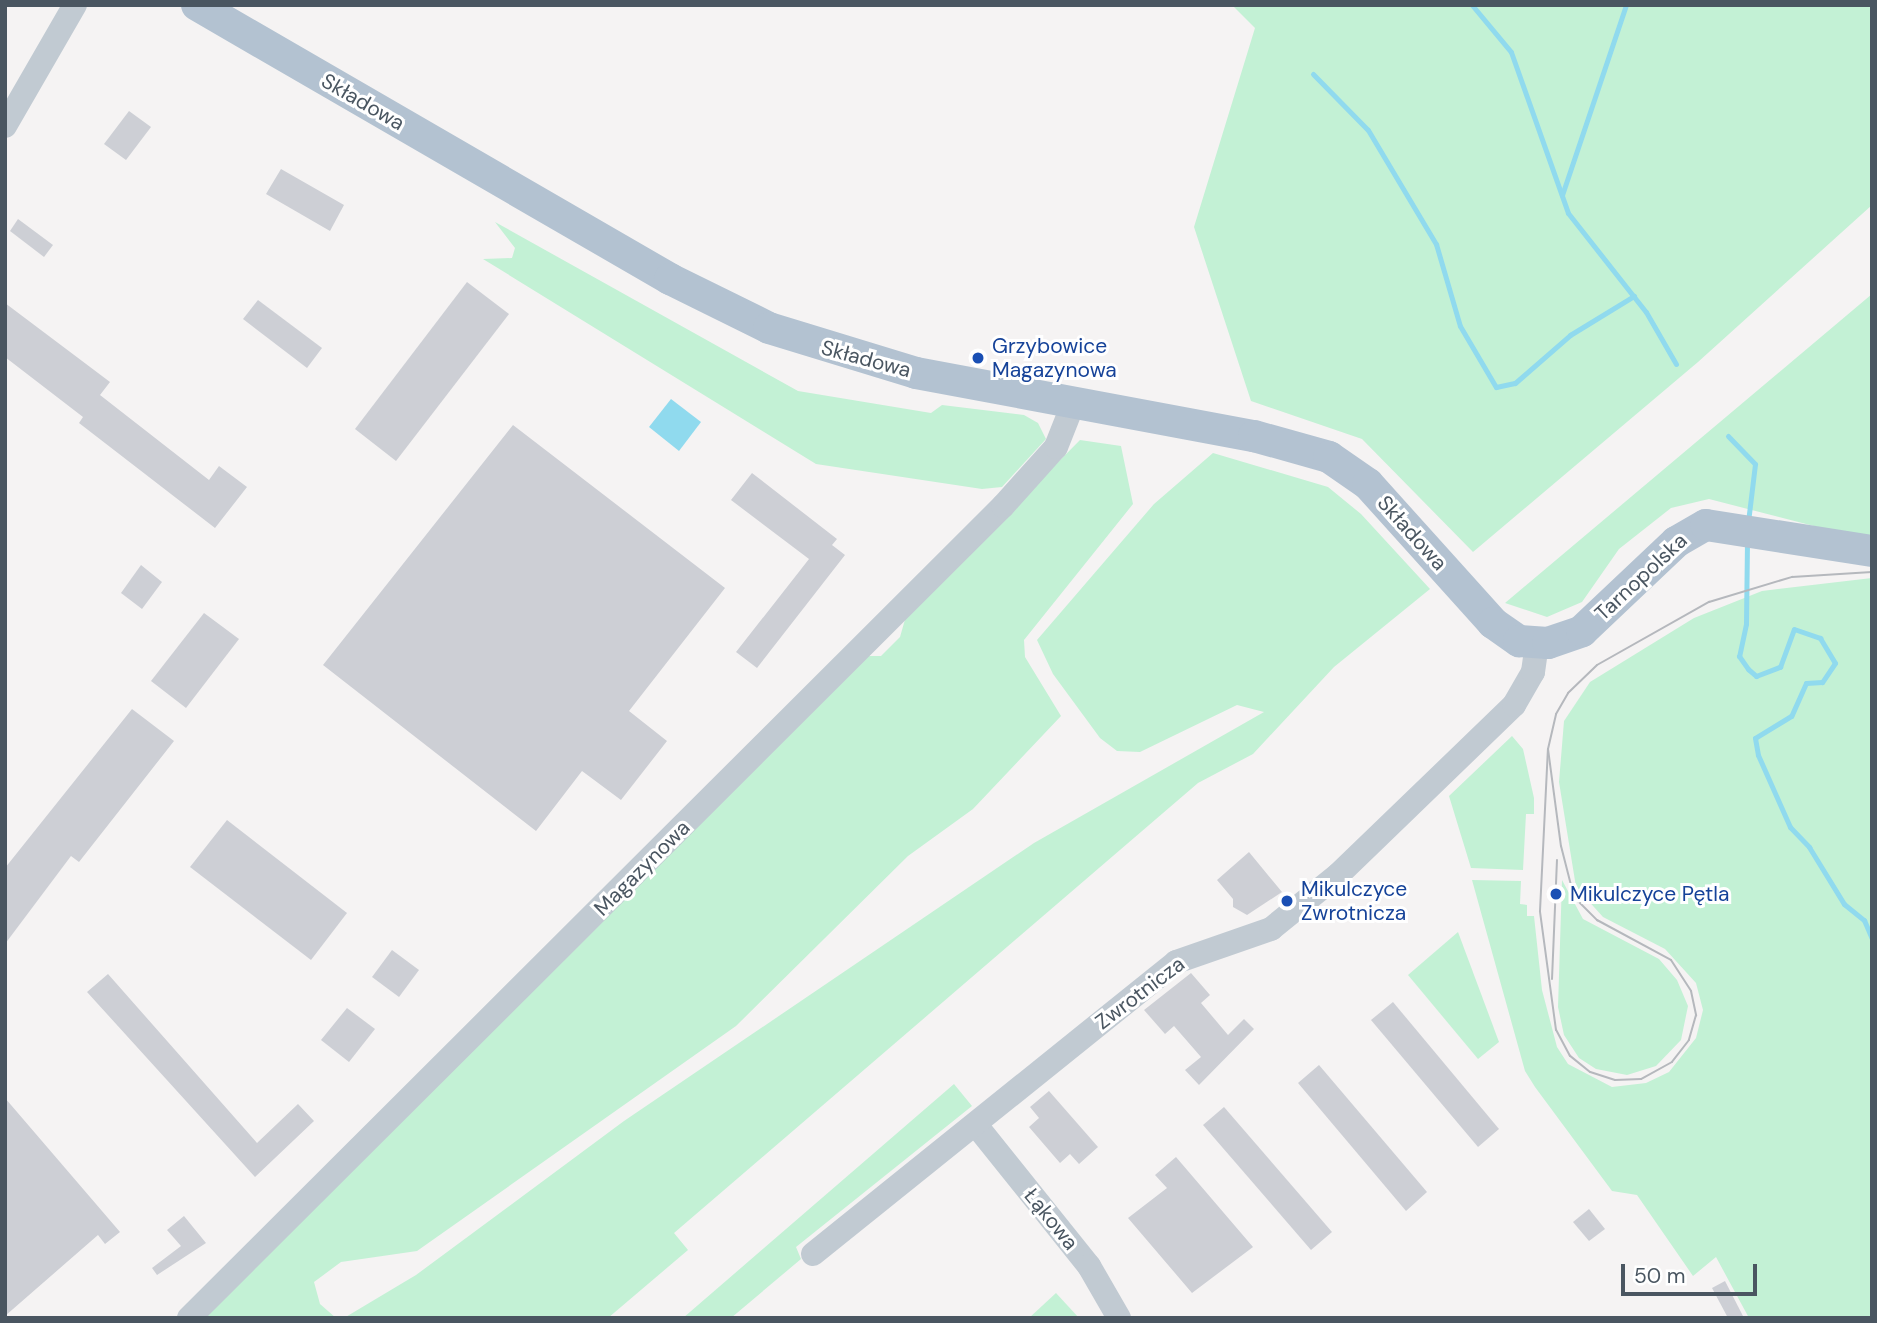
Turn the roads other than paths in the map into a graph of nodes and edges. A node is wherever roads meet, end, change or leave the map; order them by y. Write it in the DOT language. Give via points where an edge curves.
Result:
graph roads {
  1 [pos="75,5"];
  2 [pos="197,5"];
  3 [pos="5,126"];
  4 [pos="1073,404"];
  5 [pos="1872,551"];
  6 [pos="1537,644"];
  7 [pos="976,1125"];
  8 [pos="813,1254"];
  9 [pos="188,1318"];
  10 [pos="1119,1318"];
  1 -- 3 [label="street"];
  2 -- 4 [label="main road, Składowa" via="750,320 873,363"];
  4 -- 6 [label="main road, Składowa" via="1263,438 1329,457 1368,484 1498,629"];
  4 -- 9 [label="street, Magazynowa" via="1056,447 1003,506"];
  5 -- 6 [label="main road, Tarnopolska" via="1726,525 1687,533 1592,624 1560,641"];
  6 -- 7 [label="street, Zwrotnicza" via="1533,672 1514,705 1339,874 1271,929 1176,962"];
  7 -- 8 [label="street, Zwrotnicza"];
  7 -- 10 [label="street, Łąkowa" via="1088,1266"];
}
